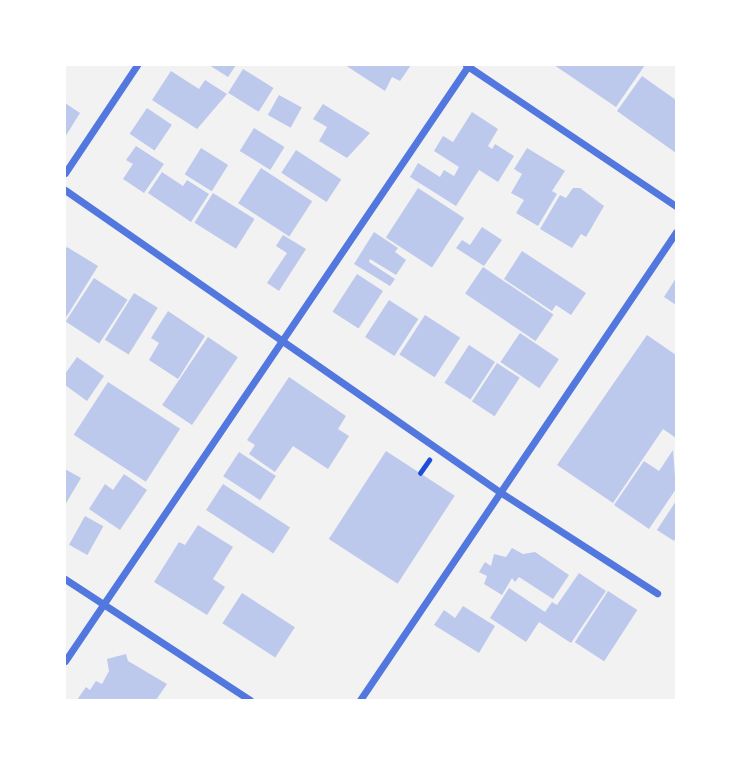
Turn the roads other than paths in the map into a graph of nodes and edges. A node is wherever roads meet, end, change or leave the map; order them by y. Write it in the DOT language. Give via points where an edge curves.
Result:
graph roads {
  1 [pos="137,65"];
  2 [pos="467,65"];
  3 [pos="65,173"];
  4 [pos="65,190"];
  5 [pos="676,205"];
  6 [pos="676,232"];
  7 [pos="280,338"];
  8 [pos="500,492"];
  9 [pos="65,579"];
  10 [pos="657,593"];
  11 [pos="103,605"];
  12 [pos="65,661"];
  13 [pos="250,700"];
  14 [pos="360,700"];
  1 -- 3 [label="street"];
  2 -- 5 [label="street"];
  2 -- 7 [label="street"];
  4 -- 7 [label="street"];
  6 -- 8 [label="street"];
  7 -- 8 [label="street"];
  7 -- 11 [label="street"];
  8 -- 10 [label="street"];
  8 -- 14 [label="street"];
  9 -- 11 [label="street"];
  11 -- 12 [label="street"];
  11 -- 13 [label="street"];
}
